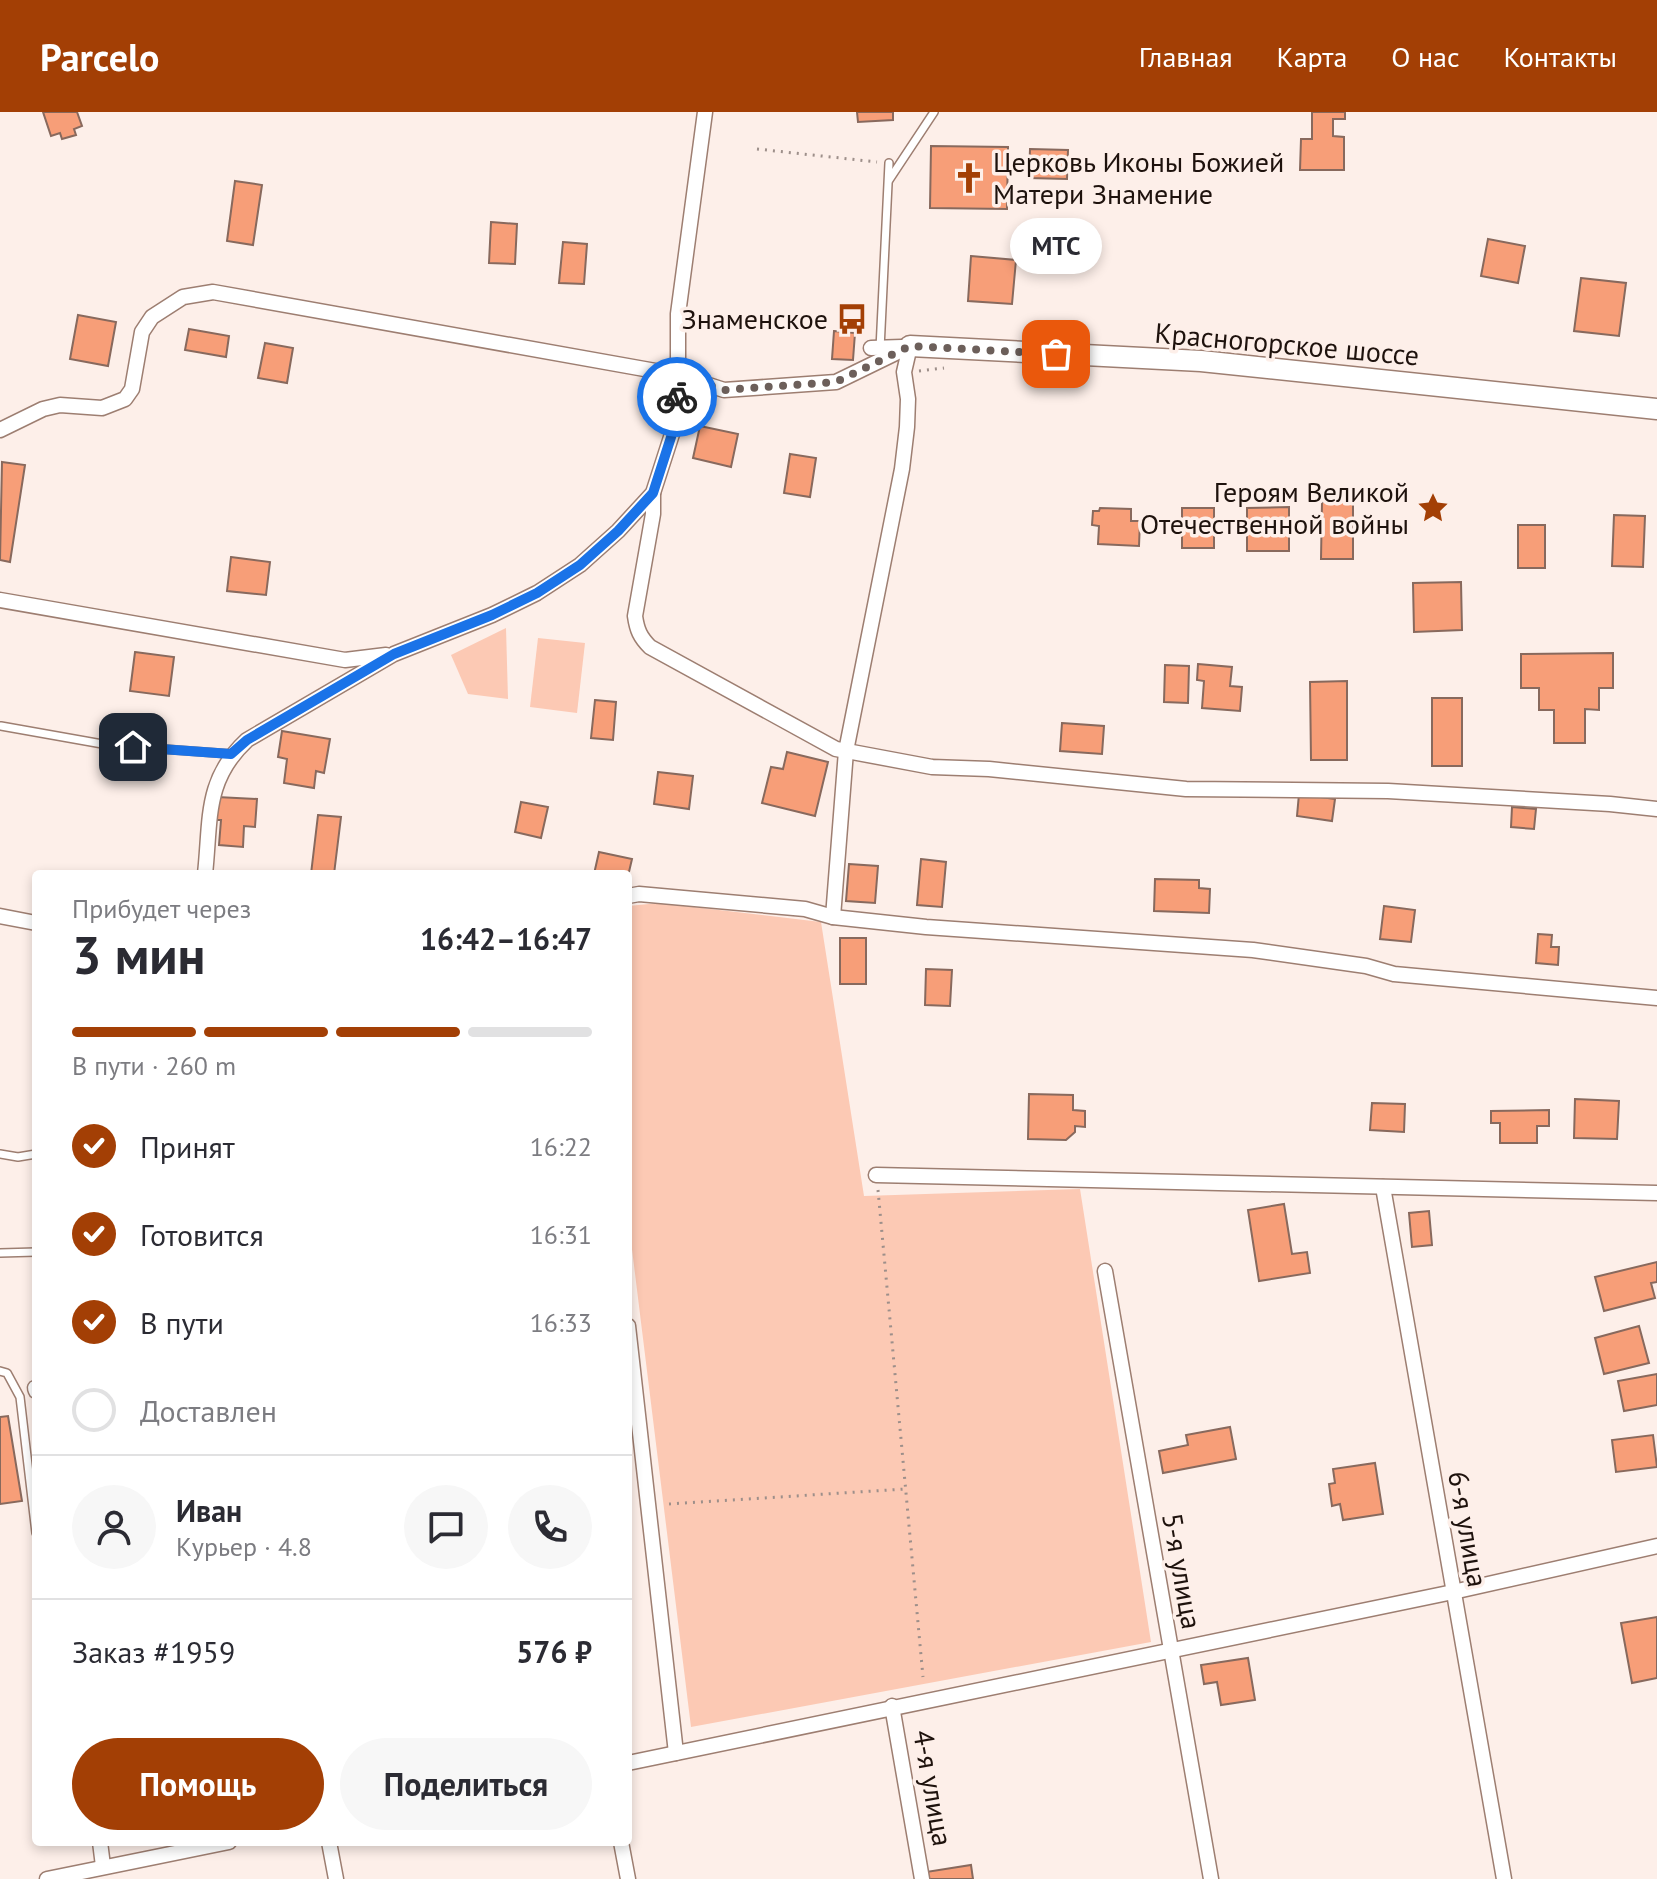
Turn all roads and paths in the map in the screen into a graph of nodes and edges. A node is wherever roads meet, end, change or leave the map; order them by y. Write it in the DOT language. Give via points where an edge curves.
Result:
graph roads {
  1 [pos="705,112"];
  2 [pos="934,112"];
  3 [pos="757,149"];
  4 [pos="889,163"];
  5 [pos="888,181"];
  6 [pos="910,346"];
  7 [pos="876,348"];
  8 [pos="678,375"];
  9 [pos="1657,409"];
  10 [pos="0,430"];
  11 [pos="653,493"];
  12 [pos="0,600"];
  13 [pos="394,654"];
  14 [pos="1,726"];
  15 [pos="846,751"];
  16 [pos="231,754"];
  17 [pos="1657,809"];
  18 [pos="205,870"];
  19 [pos="632,895"];
  20 [pos="0,916"];
  21 [pos="833,917"];
  22 [pos="32,922"];
  23 [pos="1657,998"];
  24 [pos="0,1154"];
  25 [pos="32,1155"];
  26 [pos="876,1175"];
  27 [pos="1383,1187"];
  28 [pos="1657,1193"];
  29 [pos="32,1252"];
  30 [pos="0,1253"];
  31 [pos="1105,1271"];
  32 [pos="632,1362"];
  33 [pos="0,1371"];
  34 [pos="905,1489"];
  35 [pos="32,1499"];
  36 [pos="669,1504"];
  37 [pos="1657,1546"];
  38 [pos="1453,1592"];
  39 [pos="1170,1651"];
  40 [pos="923,1677"];
  41 [pos="892,1706"];
  42 [pos="676,1753"];
  43 [pos="632,1762"];
  44 [pos="100,1846"];
  45 [pos="208,1846"];
  46 [pos="330,1846"];
  47 [pos="622,1846"];
  48 [pos="103,1866"];
  49 [pos="47,1879"];
  50 [pos="336,1879"];
  51 [pos="628,1879"];
  52 [pos="922,1879"];
  53 [pos="1211,1879"];
  54 [pos="1504,1879"];
  1 -- 8 [label="street" via="678,314"];
  2 -- 5 [label="lane"];
  3 -- 4 [label="path"];
  4 -- 5 [label="lane"];
  5 -- 7 [label="lane"];
  6 -- 7 [label="street"];
  6 -- 8 [label="street" via="836,382 724,390"];
  6 -- 9 [label="street, Красногорское шоссе" via="1201,361"];
  6 -- 15 [label="street" via="904,372 908,399 902,469"];
  8 -- 10 [label="street" via="213,292 183,297 152,317 142,332 132,389 125,399 102,408 43,409"];
  8 -- 11 [label="street" via="673,431"];
  11 -- 13 [label="street" via="580,565 537,593"];
  11 -- 15 [label="street" via="635,616 642,639 659,653"];
  12 -- 13 [label="street" via="345,660"];
  13 -- 16 [label="street"];
  14 -- 16 [label="lane" via="108,745"];
  15 -- 17 [label="street" via="932,767 1186,789 1388,791"];
  15 -- 21 [label="street"];
  16 -- 18 [label="street" via="213,795"];
  19 -- 21 [label="street" via="805,909"];
  20 -- 22 [label="street"];
  21 -- 23 [label="street" via="1253,950 1394,974"];
  24 -- 25 [label="lane"];
  26 -- 27 [label="street"];
  26 -- 34 [label="path"];
  27 -- 28 [label="street"];
  27 -- 38 [label="street, 6-я улица"];
  29 -- 30 [label="lane"];
  31 -- 39 [label="street, 5-я улица"];
  32 -- 42 [label="street"];
  33 -- 35 [label="lane" via="7,1373 20,1397"];
  34 -- 36 [label="path"];
  34 -- 40 [label="path"];
  37 -- 38 [label="street"];
  38 -- 39 [label="street"];
  38 -- 54 [label="street, 6-я улица"];
  39 -- 41 [label="street"];
  39 -- 53 [label="street, 5-я улица"];
  41 -- 42 [label="street"];
  41 -- 52 [label="street, 4-я улица"];
  42 -- 43 [label="street"];
  44 -- 48 [label="street"];
  45 -- 48 [label="street"];
  46 -- 50 [label="street"];
  47 -- 51 [label="street"];
  48 -- 49 [label="street"];
}
